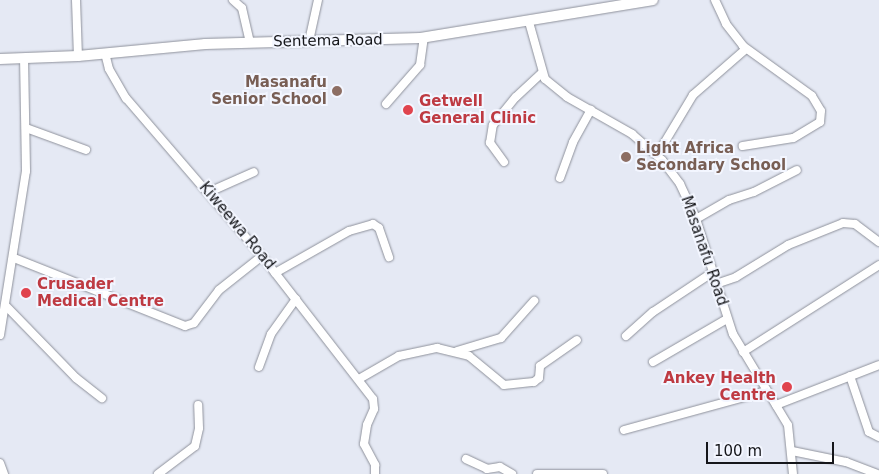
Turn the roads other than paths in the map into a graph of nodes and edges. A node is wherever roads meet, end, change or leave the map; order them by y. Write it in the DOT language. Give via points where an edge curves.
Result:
graph roads {
  1 [pos="76,0"];
  2 [pos="233,0"];
  3 [pos="318,0"];
  4 [pos="653,0"];
  5 [pos="715,0"];
  6 [pos="529,22"];
  7 [pos="424,38"];
  8 [pos="310,41"];
  9 [pos="250,42"];
  10 [pos="746,49"];
  11 [pos="104,52"];
  12 [pos="78,56"];
  13 [pos="0,59"];
  14 [pos="24,59"];
  15 [pos="542,73"];
  16 [pos="386,104"];
  17 [pos="591,110"];
  18 [pos="26,128"];
  19 [pos="743,146"];
  20 [pos="86,150"];
  21 [pos="657,155"];
  22 [pos="504,162"];
  23 [pos="797,170"];
  24 [pos="254,172"];
  25 [pos="560,178"];
  26 [pos="209,192"];
  27 [pos="696,219"];
  28 [pos="879,242"];
  29 [pos="262,256"];
  30 [pos="389,257"];
  31 [pos="14,258"];
  32 [pos="879,265"];
  33 [pos="713,272"];
  34 [pos="275,273"];
  35 [pos="716,284"];
  36 [pos="296,300"];
  37 [pos="534,301"];
  38 [pos="7,307"];
  39 [pos="727,319"];
  40 [pos="0,335"];
  41 [pos="626,336"];
  42 [pos="577,340"];
  43 [pos="457,351"];
  44 [pos="743,352"];
  45 [pos="653,362"];
  46 [pos="879,365"];
  47 [pos="259,367"];
  48 [pos="850,376"];
  49 [pos="359,379"];
  50 [pos="767,391"];
  51 [pos="102,398"];
  52 [pos="198,405"];
  53 [pos="776,405"];
  54 [pos="624,430"];
  55 [pos="879,437"];
  56 [pos="792,451"];
  57 [pos="466,459"];
  58 [pos="158,474"];
  59 [pos="375,474"];
  60 [pos="512,474"];
  61 [pos="537,474"];
  62 [pos="603,474"];
  63 [pos="793,474"];
  64 [pos="878,474"];
  1 -- 12 [label="street"];
  2 -- 9 [label="street" via="242,8"];
  3 -- 8 [label="street"];
  4 -- 6 [label="main road, Sentema Road"];
  5 -- 10 [label="street" via="729,29"];
  6 -- 7 [label="main road, Sentema Road"];
  6 -- 15 [label="street, Masanafu Road"];
  7 -- 8 [label="main road, Sentema Road"];
  7 -- 16 [label="street" via="420,65"];
  8 -- 9 [label="main road, Sentema Road"];
  9 -- 11 [label="main road, Sentema Road"];
  10 -- 19 [label="street" via="812,96 820,106 822,118 794,138"];
  10 -- 21 [label="street" via="693,96"];
  11 -- 12 [label="main road, Sentema Road"];
  11 -- 26 [label="street, Kiweewa Road" via="109,69 126,98"];
  12 -- 14 [label="main road, Sentema Road"];
  13 -- 14 [label="main road, Sentema Road"];
  14 -- 18 [label="street"];
  15 -- 17 [label="street, Masanafu Road" via="553,87"];
  15 -- 22 [label="street" via="516,96 492,125 490,143"];
  17 -- 21 [label="street, Masanafu Road" via="632,134"];
  17 -- 25 [label="street" via="573,142"];
  18 -- 20 [label="street"];
  18 -- 31 [label="street" via="26,171"];
  21 -- 27 [label="street, Masanafu Road" via="680,184"];
  23 -- 27 [label="street" via="754,192 723,203"];
  24 -- 26 [label="street"];
  26 -- 29 [label="street, Kiweewa Road"];
  27 -- 33 [label="street, Masanafu Road"];
  28 -- 35 [label="street" via="855,224 843,223 788,245 736,277"];
  29 -- 31 [label="street" via="219,290 194,323 185,326"];
  29 -- 34 [label="street, Kiweewa Road"];
  30 -- 34 [label="street" via="378,228 373,224 349,232"];
  31 -- 38 [label="street"];
  32 -- 44 [label="street"];
  33 -- 35 [label="street, Masanafu Road"];
  33 -- 41 [label="street" via="653,312"];
  34 -- 36 [label="street, Kiweewa Road"];
  35 -- 39 [label="street, Masanafu Road"];
  36 -- 47 [label="street" via="271,334"];
  36 -- 49 [label="street, Kiweewa Road"];
  37 -- 43 [label="street" via="501,338"];
  38 -- 40 [label="street"];
  38 -- 51 [label="street" via="76,378"];
  39 -- 44 [label="street, Masanafu Road"];
  39 -- 45 [label="street"];
  42 -- 43 [label="street" via="540,366 539,378 534,382 504,385 476,360"];
  43 -- 49 [label="street" via="437,348 415,350 386,362"];
  44 -- 50 [label="street, Masanafu Road"];
  46 -- 48 [label="street"];
  48 -- 53 [label="street"];
  48 -- 55 [label="street" via="869,432"];
  49 -- 59 [label="street, Kiweewa Road" via="373,398 374,410 364,444 375,465"];
  50 -- 53 [label="street, Masanafu Road"];
  50 -- 54 [label="street"];
  52 -- 58 [label="street" via="199,428 195,446"];
  53 -- 56 [label="street, Masanafu Road" via="788,425"];
  56 -- 63 [label="street, Masanafu Road"];
  56 -- 64 [label="street" via="853,464"];
  57 -- 60 [label="street" via="487,468 500,467"];
  61 -- 62 [label="street"];
}
